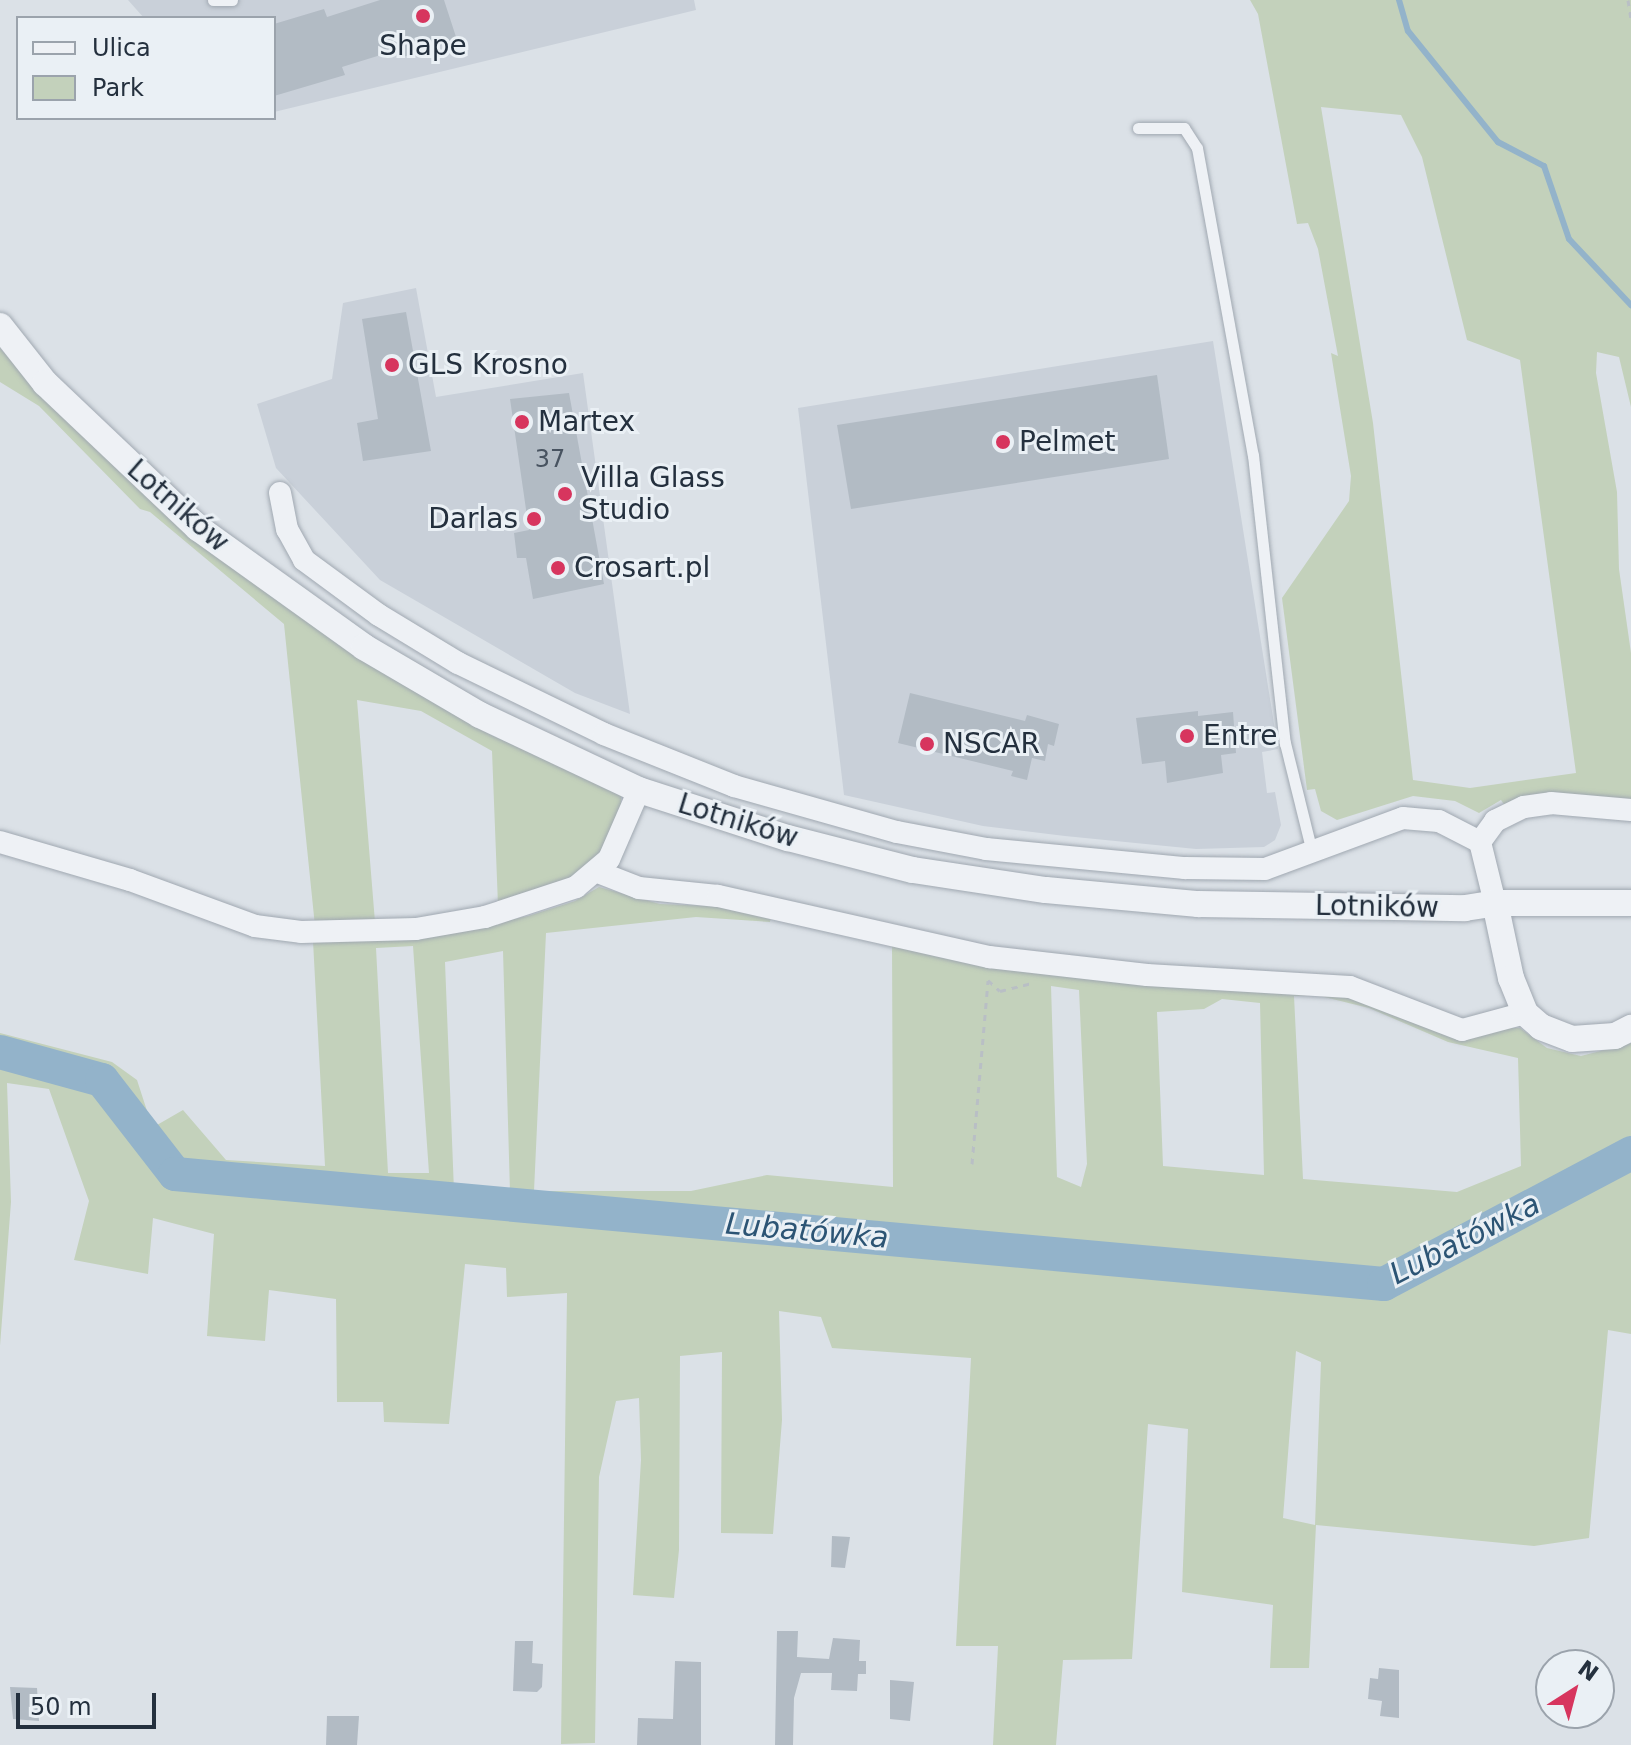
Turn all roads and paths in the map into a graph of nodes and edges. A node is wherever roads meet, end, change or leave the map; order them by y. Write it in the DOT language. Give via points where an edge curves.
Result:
graph roads {
  1 [pos="213,0"];
  2 [pos="232,0"];
  3 [pos="1628,0"];
  4 [pos="1631,19"];
  5 [pos="1138,128"];
  6 [pos="0,326"];
  7 [pos="280,493"];
  8 [pos="639,790"];
  9 [pos="1631,810"];
  10 [pos="0,842"];
  11 [pos="1480,842"];
  12 [pos="1312,852"];
  13 [pos="598,872"];
  14 [pos="1495,903"];
  15 [pos="1631,903"];
  16 [pos="989,957"];
  17 [pos="1525,1013"];
  18 [pos="1631,1028"];
  19 [pos="972,1164"];
  1 -- 2 [label="lane"];
  3 -- 4 [label="path"];
  5 -- 12 [label="lane" via="1184,128 1197,148 1257,454 1285,743"];
  6 -- 8 [label="street, Lotników" via="45,383 198,528 364,647 480,715"];
  7 -- 12 [label="street" via="287,529 304,560 379,615 458,663 604,734 734,786 897,832 1006,852 1185,868 1265,869"];
  8 -- 13 [label="street" via="609,859"];
  8 -- 14 [label="street, Lotników" via="788,838 913,870 1046,890 1198,904 1465,908"];
  9 -- 11 [label="street" via="1551,803 1524,807 1495,821"];
  10 -- 13 [label="street" via="130,880 255,926 301,932 416,929 485,917 576,887"];
  11 -- 12 [label="street" via="1439,821 1403,818"];
  11 -- 14 [label="street"];
  13 -- 16 [label="street" via="639,888 718,896"];
  14 -- 15 [label="street, Lotników"];
  14 -- 17 [label="street" via="1511,978"];
  16 -- 17 [label="street" via="1147,975 1350,987 1462,1030"];
  16 -- 19 [label="path" via="983,1083"];
  17 -- 18 [label="street" via="1541,1027 1572,1039 1615,1036"];
}
